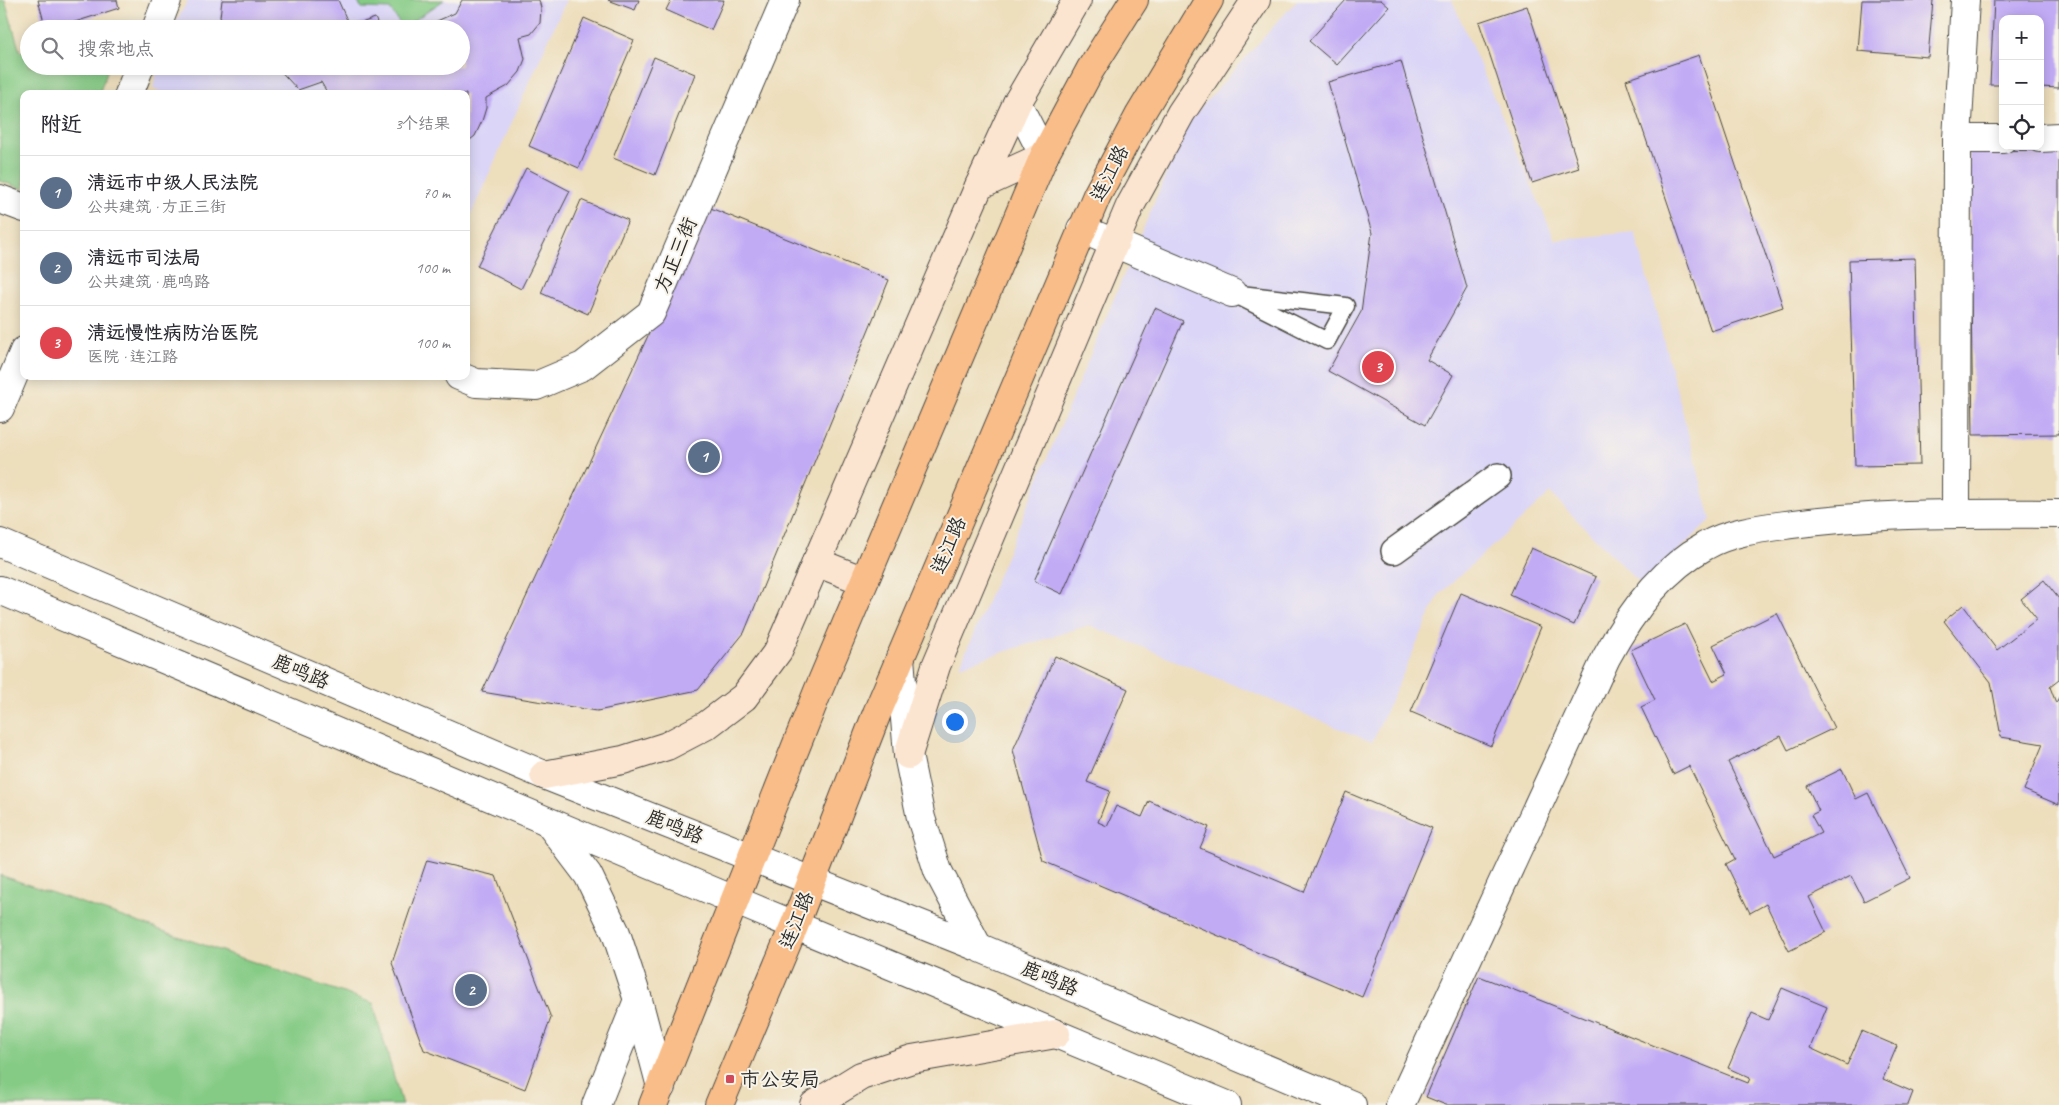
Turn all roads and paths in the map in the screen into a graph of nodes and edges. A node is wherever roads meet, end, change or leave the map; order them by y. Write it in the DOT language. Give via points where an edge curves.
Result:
graph roads {
  1 [pos="167,0"];
  2 [pos="785,0"];
  3 [pos="1077,0"];
  4 [pos="1134,0"];
  5 [pos="1210,0"];
  6 [pos="1256,0"];
  7 [pos="1965,0"];
  8 [pos="159,20"];
  9 [pos="136,75"];
  10 [pos="131,90"];
  11 [pos="1017,103"];
  12 [pos="1999,138"];
  13 [pos="2044,138"];
  14 [pos="2059,138"];
  15 [pos="1957,139"];
  16 [pos="1044,156"];
  17 [pos="979,186"];
  18 [pos="0,200"];
  19 [pos="20,207"];
  20 [pos="1081,229"];
  21 [pos="1114,244"];
  22 [pos="1232,293"];
  23 [pos="20,360"];
  24 [pos="469,380"];
  25 [pos="0,408"];
  26 [pos="1498,476"];
  27 [pos="1956,513"];
  28 [pos="2059,514"];
  29 [pos="0,542"];
  30 [pos="1394,551"];
  31 [pos="816,562"];
  32 [pos="864,581"];
  33 [pos="0,590"];
  34 [pos="900,658"];
  35 [pos="908,755"];
  36 [pos="544,775"];
  37 [pos="547,820"];
  38 [pos="751,856"];
  39 [pos="811,881"];
  40 [pos="734,900"];
  41 [pos="795,924"];
  42 [pos="978,947"];
  43 [pos="638,1000"];
  44 [pos="1056,1034"];
  45 [pos="657,1096"];
  46 [pos="596,1105"];
  47 [pos="719,1105"];
  48 [pos="814,1105"];
  49 [pos="1227,1105"];
  50 [pos="1352,1105"];
  51 [pos="1400,1105"];
  1 -- 8 [label="street"];
  2 -- 24 [label="street, 方正三街" via="651,313 583,366 536,386"];
  3 -- 11 [label="main road"];
  4 -- 16 [label="main road" via="1090,70"];
  5 -- 20 [label="main road, 连江路" via="1139,116"];
  6 -- 21 [label="main road" via="1182,113 1130,206"];
  7 -- 15 [label="street"];
  9 -- 10 [label="street"];
  11 -- 16 [label="street"];
  11 -- 17 [label="main road"];
  12 -- 15 [label="street"];
  13 -- 14 [label="street"];
  15 -- 27 [label="street"];
  16 -- 17 [label="main road"];
  16 -- 32 [label="main road"];
  17 -- 31 [label="main road"];
  18 -- 19 [label="street"];
  20 -- 21 [label="street"];
  20 -- 34 [label="main road, 连江路"];
  21 -- 22 [label="street"];
  21 -- 35 [label="main road" via="936,666"];
  22 -- 22 [label="lane" via="1327,341 1346,306 1318,302"];
  23 -- 25 [label="street"];
  26 -- 30 [label="street"];
  27 -- 28 [label="street"];
  27 -- 51 [label="street" via="1832,519 1724,537 1705,546 1658,584 1623,627 1606,658"];
  29 -- 36 [label="street, 鹿鸣路"];
  31 -- 32 [label="main road"];
  31 -- 36 [label="main road" via="778,651 744,697 707,725 667,746 624,760"];
  32 -- 38 [label="main road"];
  33 -- 37 [label="street"];
  34 -- 35 [label="street"];
  34 -- 39 [label="main road, 连江路"];
  35 -- 42 [label="street" via="921,818 938,871"];
  36 -- 38 [label="street, 鹿鸣路"];
  37 -- 40 [label="street"];
  37 -- 43 [label="street" via="588,875 616,933"];
  38 -- 39 [label="street, 鹿鸣路"];
  38 -- 40 [label="main road"];
  39 -- 41 [label="main road, 连江路"];
  39 -- 42 [label="street, 鹿鸣路"];
  40 -- 41 [label="street"];
  40 -- 45 [label="main road"];
  41 -- 44 [label="street"];
  41 -- 47 [label="main road, 连江路"];
  42 -- 50 [label="street, 鹿鸣路"];
  43 -- 45 [label="street"];
  43 -- 46 [label="street"];
  44 -- 48 [label="main road" via="912,1059 861,1076"];
  44 -- 49 [label="street"];
}
